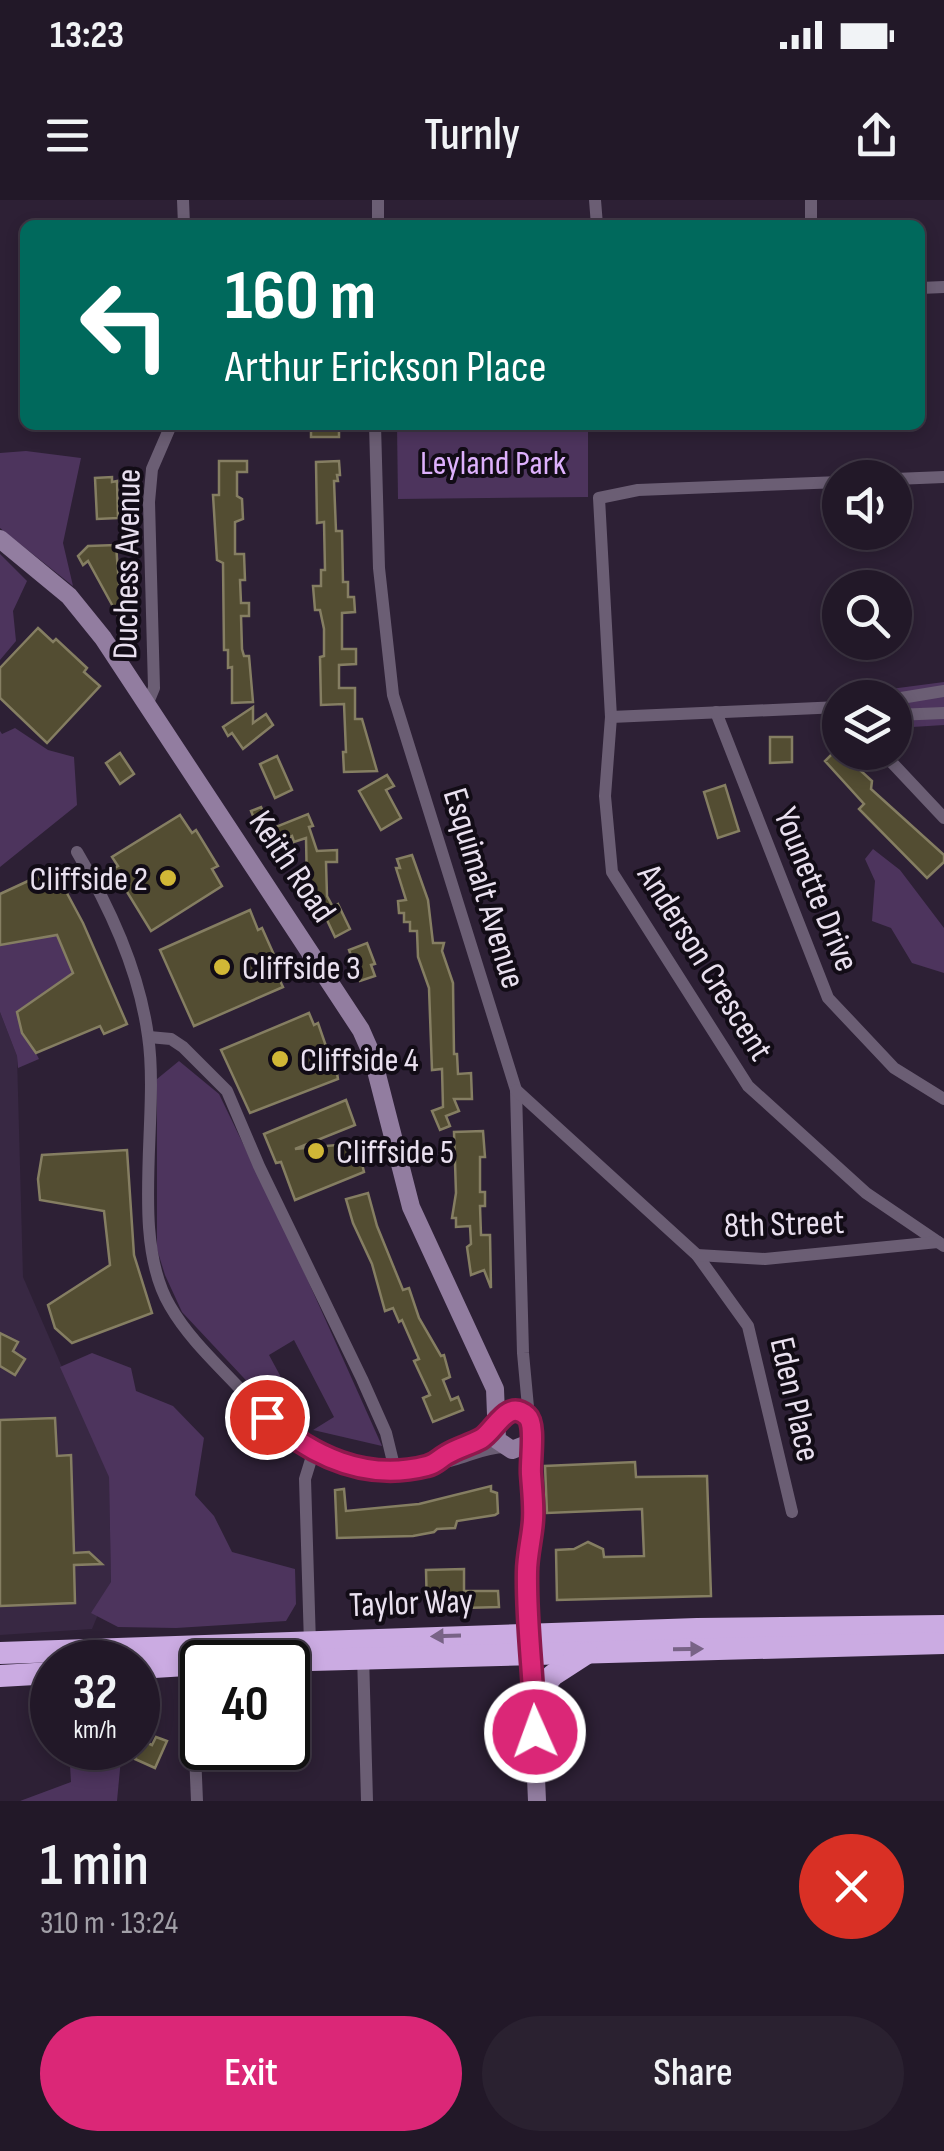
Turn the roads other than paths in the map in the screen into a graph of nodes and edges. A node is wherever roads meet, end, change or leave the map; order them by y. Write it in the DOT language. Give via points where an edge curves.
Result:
graph roads {
  1 [pos="169,430"];
  2 [pos="375,430"];
  3 [pos="944,477"];
  4 [pos="912,478"];
  5 [pos="822,483"];
  6 [pos="0,539"];
  7 [pos="944,691"];
  8 [pos="912,696"];
  9 [pos="147,705"];
  10 [pos="822,709"];
  11 [pos="716,712"];
  12 [pos="912,714"];
  13 [pos="944,714"];
  14 [pos="612,717"];
  15 [pos="900,770"];
  16 [pos="942,813"];
  17 [pos="77,852"];
  18 [pos="149,1037"];
  19 [pos="516,1090"];
  20 [pos="944,1099"];
  21 [pos="941,1244"];
  22 [pos="697,1255"];
  23 [pos="496,1389"];
  24 [pos="520,1414"];
  25 [pos="496,1425"];
  26 [pos="516,1447"];
  27 [pos="314,1453"];
  28 [pos="436,1463"];
  29 [pos="394,1470"];
  30 [pos="792,1512"];
  31 [pos="944,1626"];
  32 [pos="310,1640"];
  33 [pos="944,1642"];
  34 [pos="530,1643"];
  35 [pos="362,1648"];
  36 [pos="310,1650"];
  37 [pos="590,1652"];
  38 [pos="0,1653"];
  39 [pos="180,1658"];
  40 [pos="30,1674"];
  41 [pos="0,1676"];
  42 [pos="534,1697"];
  43 [pos="197,1770"];
  44 [pos="197,1801"];
  45 [pos="367,1801"];
  46 [pos="537,1801"];
  1 -- 9 [label="street, Duchess Avenue" via="152,468 154,688"];
  2 -- 19 [label="street, Esquimalt Avenue" via="379,568 393,695"];
  3 -- 4 [label="street"];
  5 -- 14 [label="street, Anderson Crescent" via="638,490 598,498"];
  6 -- 9 [label="street, Keith Road" via="69,596"];
  7 -- 8 [label="street"];
  9 -- 23 [label="street, Keith Road" via="361,1030 412,1207"];
  10 -- 11 [label="street"];
  11 -- 14 [label="street"];
  11 -- 20 [label="street, Younette Drive" via="828,998 894,1068"];
  12 -- 13 [label="street"];
  14 -- 21 [label="street, Anderson Crescent" via="605,796 612,872 748,1086 866,1193"];
  15 -- 16 [label="street"];
  17 -- 18 [label="street" via="118,929"];
  18 -- 27 [label="street" via="151,1247 160,1285 200,1346 267,1417"];
  18 -- 29 [label="street" via="184,1046 227,1091 386,1433"];
  19 -- 22 [label="street, 8th Street"];
  19 -- 24 [label="street, Esquimalt Avenue"];
  21 -- 22 [label="street, 8th Street" via="765,1259"];
  22 -- 30 [label="street, Eden Place" via="748,1326"];
  23 -- 24 [label="street, Keith Road"];
  23 -- 25 [label="street, Keith Road"];
  24 -- 25 [label="street" via="505,1414"];
  24 -- 26 [label="street" via="534,1430"];
  25 -- 26 [label="street" via="498,1440"];
  25 -- 28 [label="street"];
  26 -- 28 [label="street"];
  26 -- 34 [label="street" via="530,1538"];
  27 -- 29 [label="street"];
  27 -- 32 [label="street" via="305,1479"];
  28 -- 29 [label="street"];
  31 -- 34 [label="highway, Taylor Way"];
  37 -- 33 [label="highway, Taylor Way, one-way"];
  34 -- 35 [label="highway, Taylor Way"];
  34 -- 37 [label="highway, Taylor Way"];
  34 -- 42 [label="street"];
  35 -- 36 [label="highway, Taylor Way"];
  35 -- 45 [label="street"];
  37 -- 42 [label="highway" via="553,1675"];
  38 -- 39 [label="highway, Taylor Way"];
  40 -- 41 [label="highway"];
  42 -- 46 [label="street"];
  43 -- 44 [label="street"];
}
